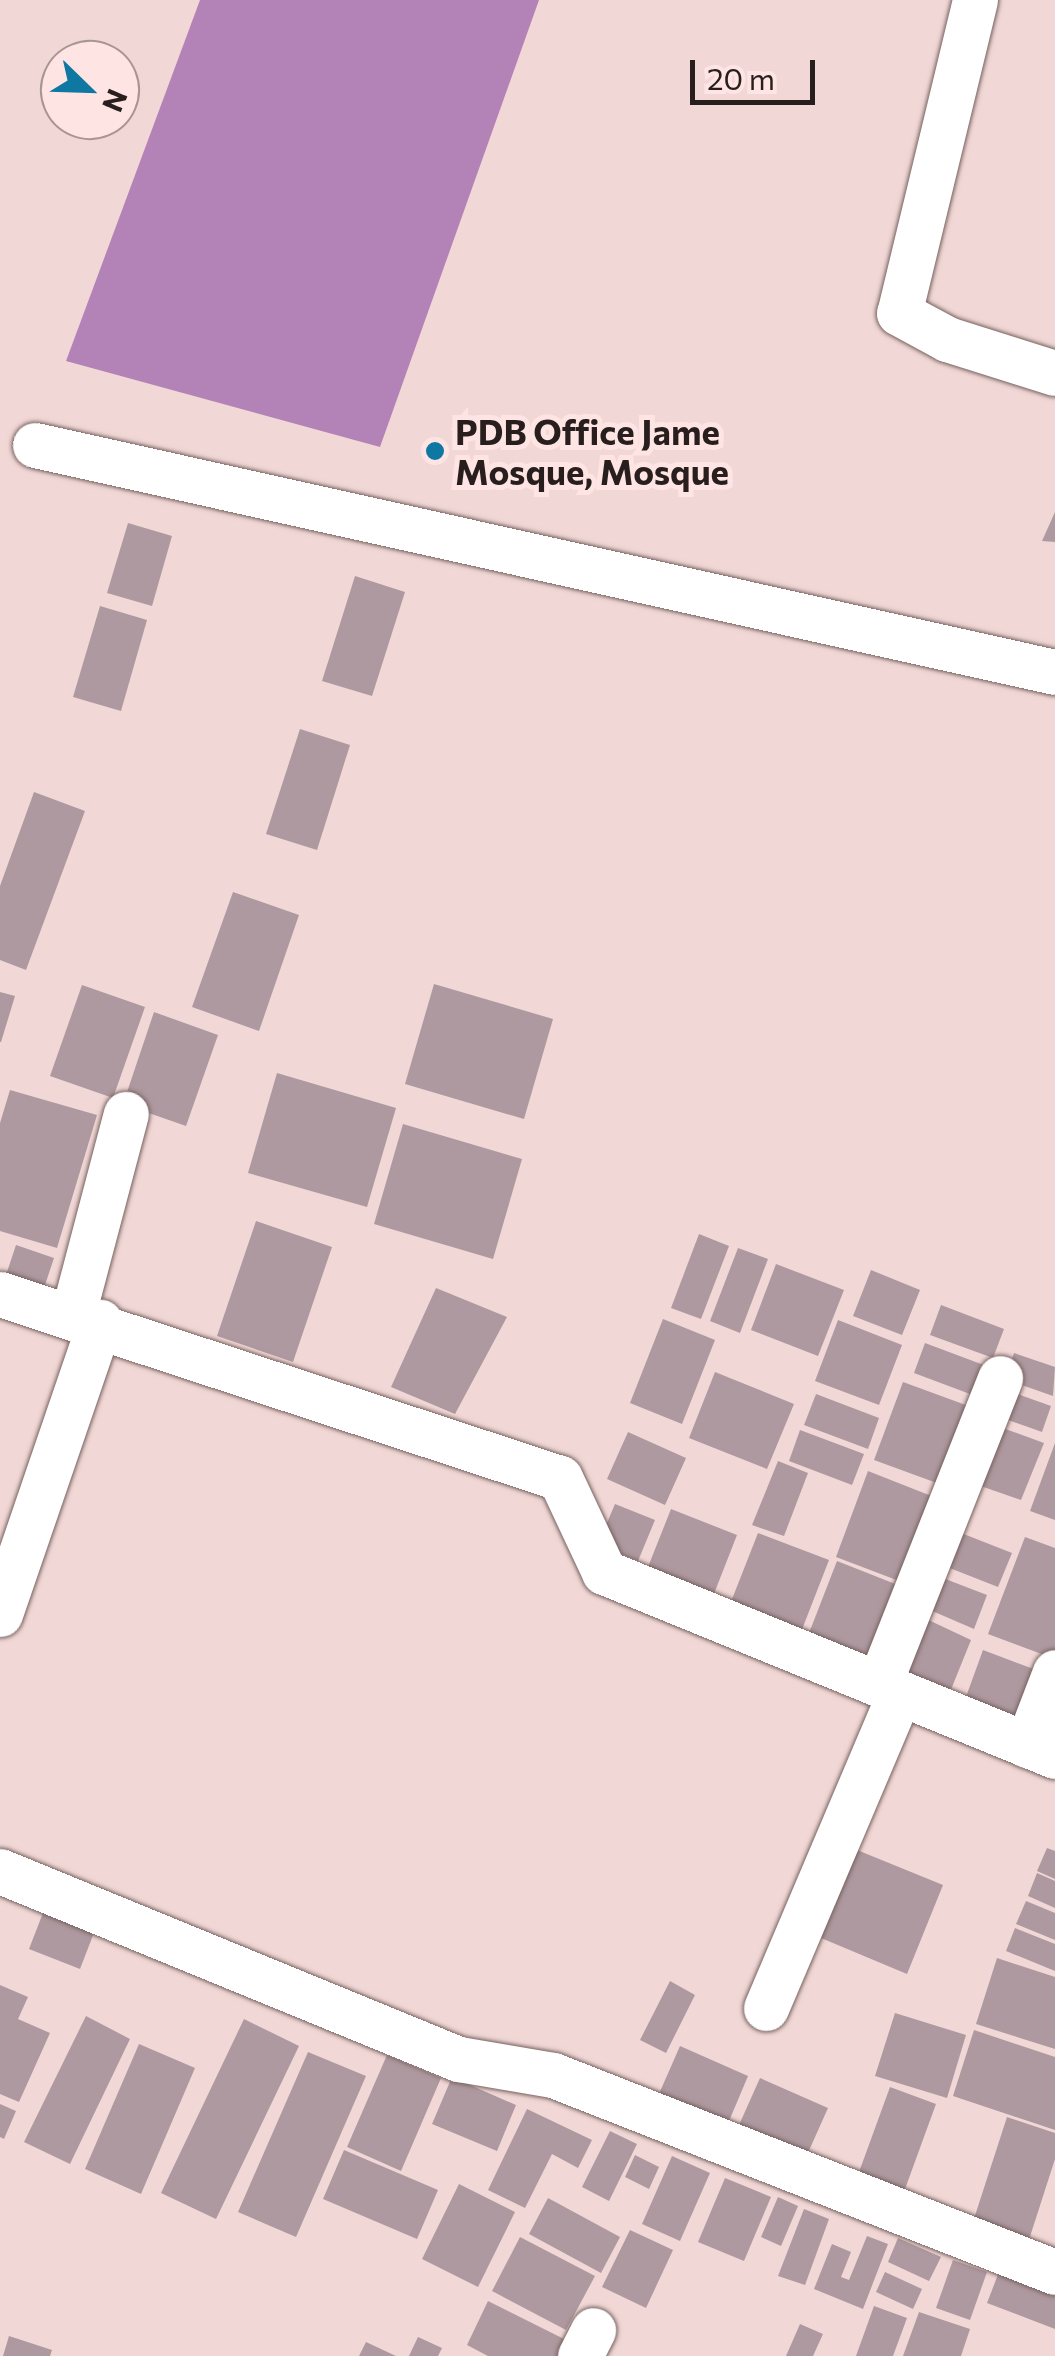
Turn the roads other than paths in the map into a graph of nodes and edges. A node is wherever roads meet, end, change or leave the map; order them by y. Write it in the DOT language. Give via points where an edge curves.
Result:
graph roads {
  1 [pos="974,0"];
  2 [pos="1055,373"];
  3 [pos="34,446"];
  4 [pos="1055,672"];
  5 [pos="126,1114"];
  6 [pos="0,1294"];
  7 [pos="86,1318"];
  8 [pos="1000,1378"];
  9 [pos="0,1614"];
  10 [pos="1055,1672"];
  11 [pos="890,1689"];
  12 [pos="1041,1751"];
  13 [pos="0,1871"];
  14 [pos="766,2008"];
  15 [pos="1055,2272"];
  1 -- 2 [label="street" via="900,313 947,339"];
  3 -- 4 [label="street"];
  5 -- 7 [label="street"];
  6 -- 7 [label="street"];
  7 -- 9 [label="street"];
  7 -- 11 [label="street" via="560,1478 604,1572"];
  8 -- 11 [label="street"];
  10 -- 12 [label="street"];
  11 -- 12 [label="street"];
  11 -- 14 [label="street"];
  13 -- 15 [label="street" via="458,2059 554,2075"];
}
